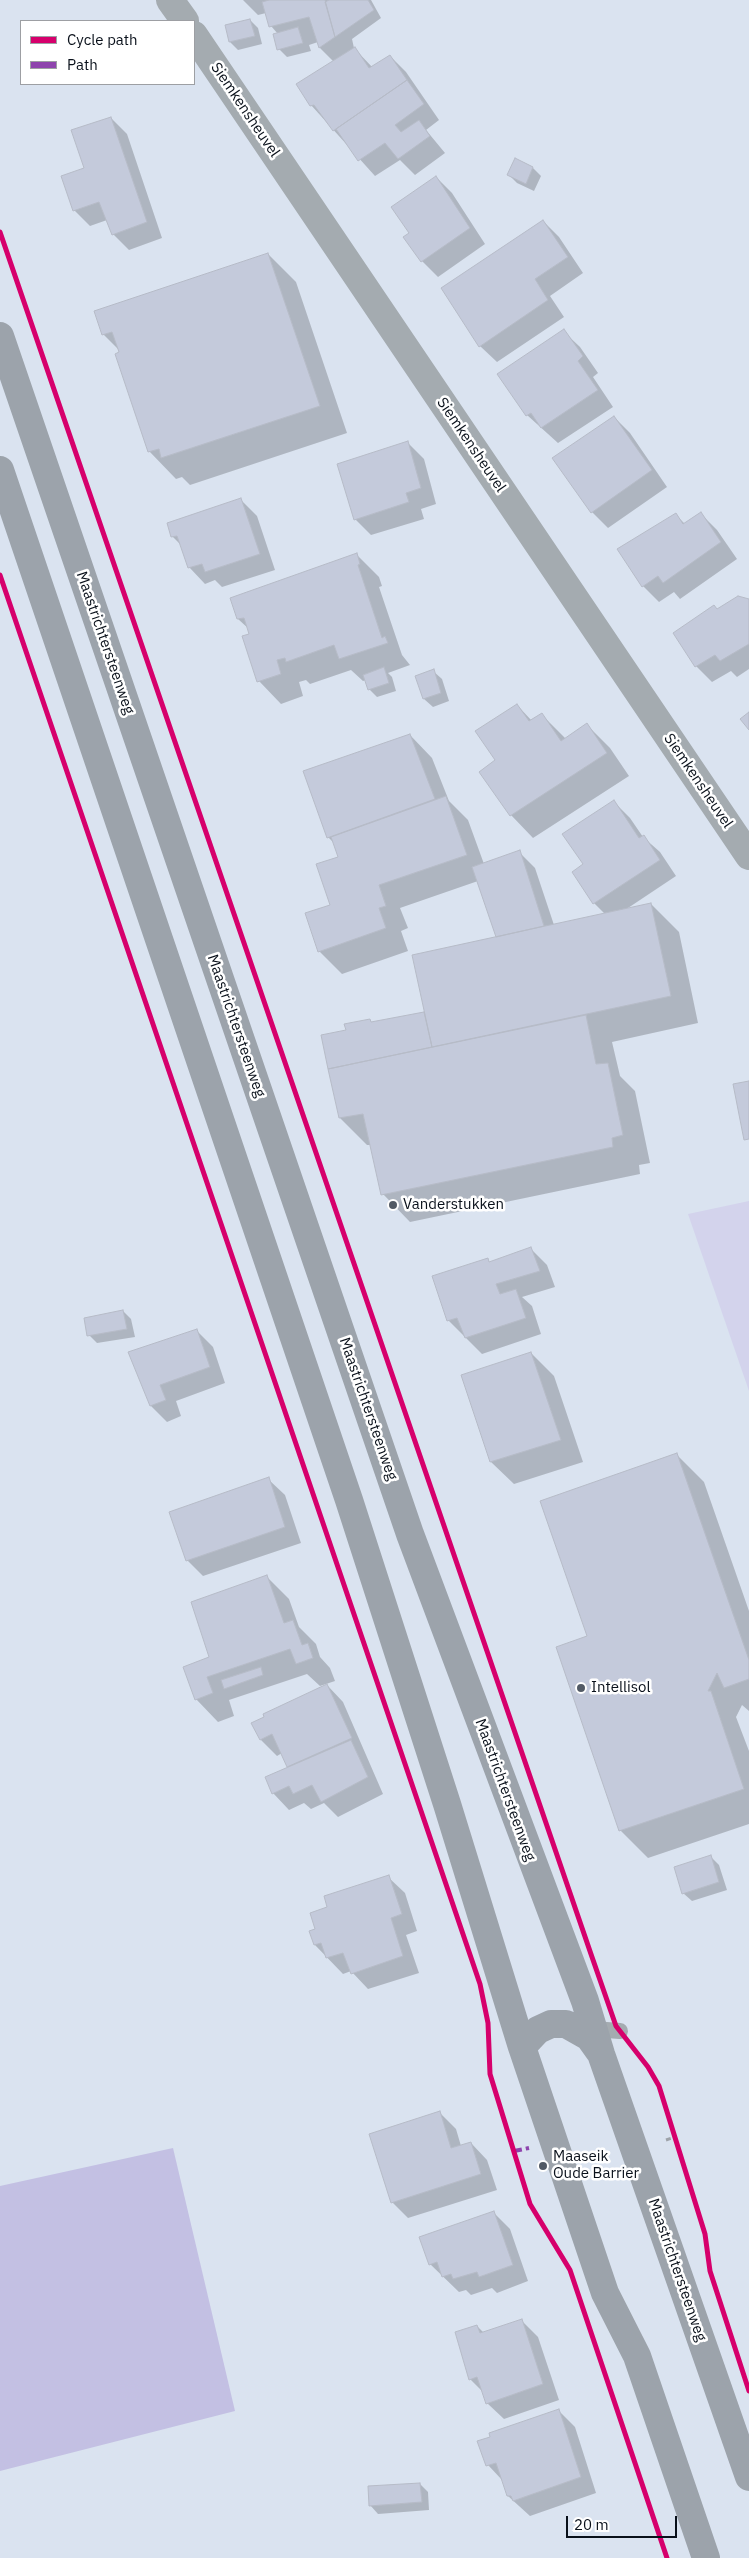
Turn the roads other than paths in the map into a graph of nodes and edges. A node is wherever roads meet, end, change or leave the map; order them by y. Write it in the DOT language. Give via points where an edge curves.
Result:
graph roads {
  1 [pos="170,0"];
  2 [pos="184,20"];
  3 [pos="195,36"];
  4 [pos="0,336"];
  5 [pos="0,470"];
  6 [pos="749,855"];
  7 [pos="620,2032"];
  8 [pos="597,2042"];
  9 [pos="522,2047"];
  10 [pos="749,2477"];
  11 [pos="706,2558"];
  1 -- 2 [label="street"];
  3 -- 6 [label="street, Siemkensheuvel"];
  4 -- 8 [label="main road, Maastrichtersteenweg" via="410,1534"];
  5 -- 9 [label="main road" via="349,1500"];
  7 -- 8 [label="lane"];
  8 -- 9 [label="main road" via="566,2024 551,2024 538,2030"];
  8 -- 10 [label="main road, Maastrichtersteenweg"];
  9 -- 11 [label="main road" via="605,2293 637,2356"];
}
